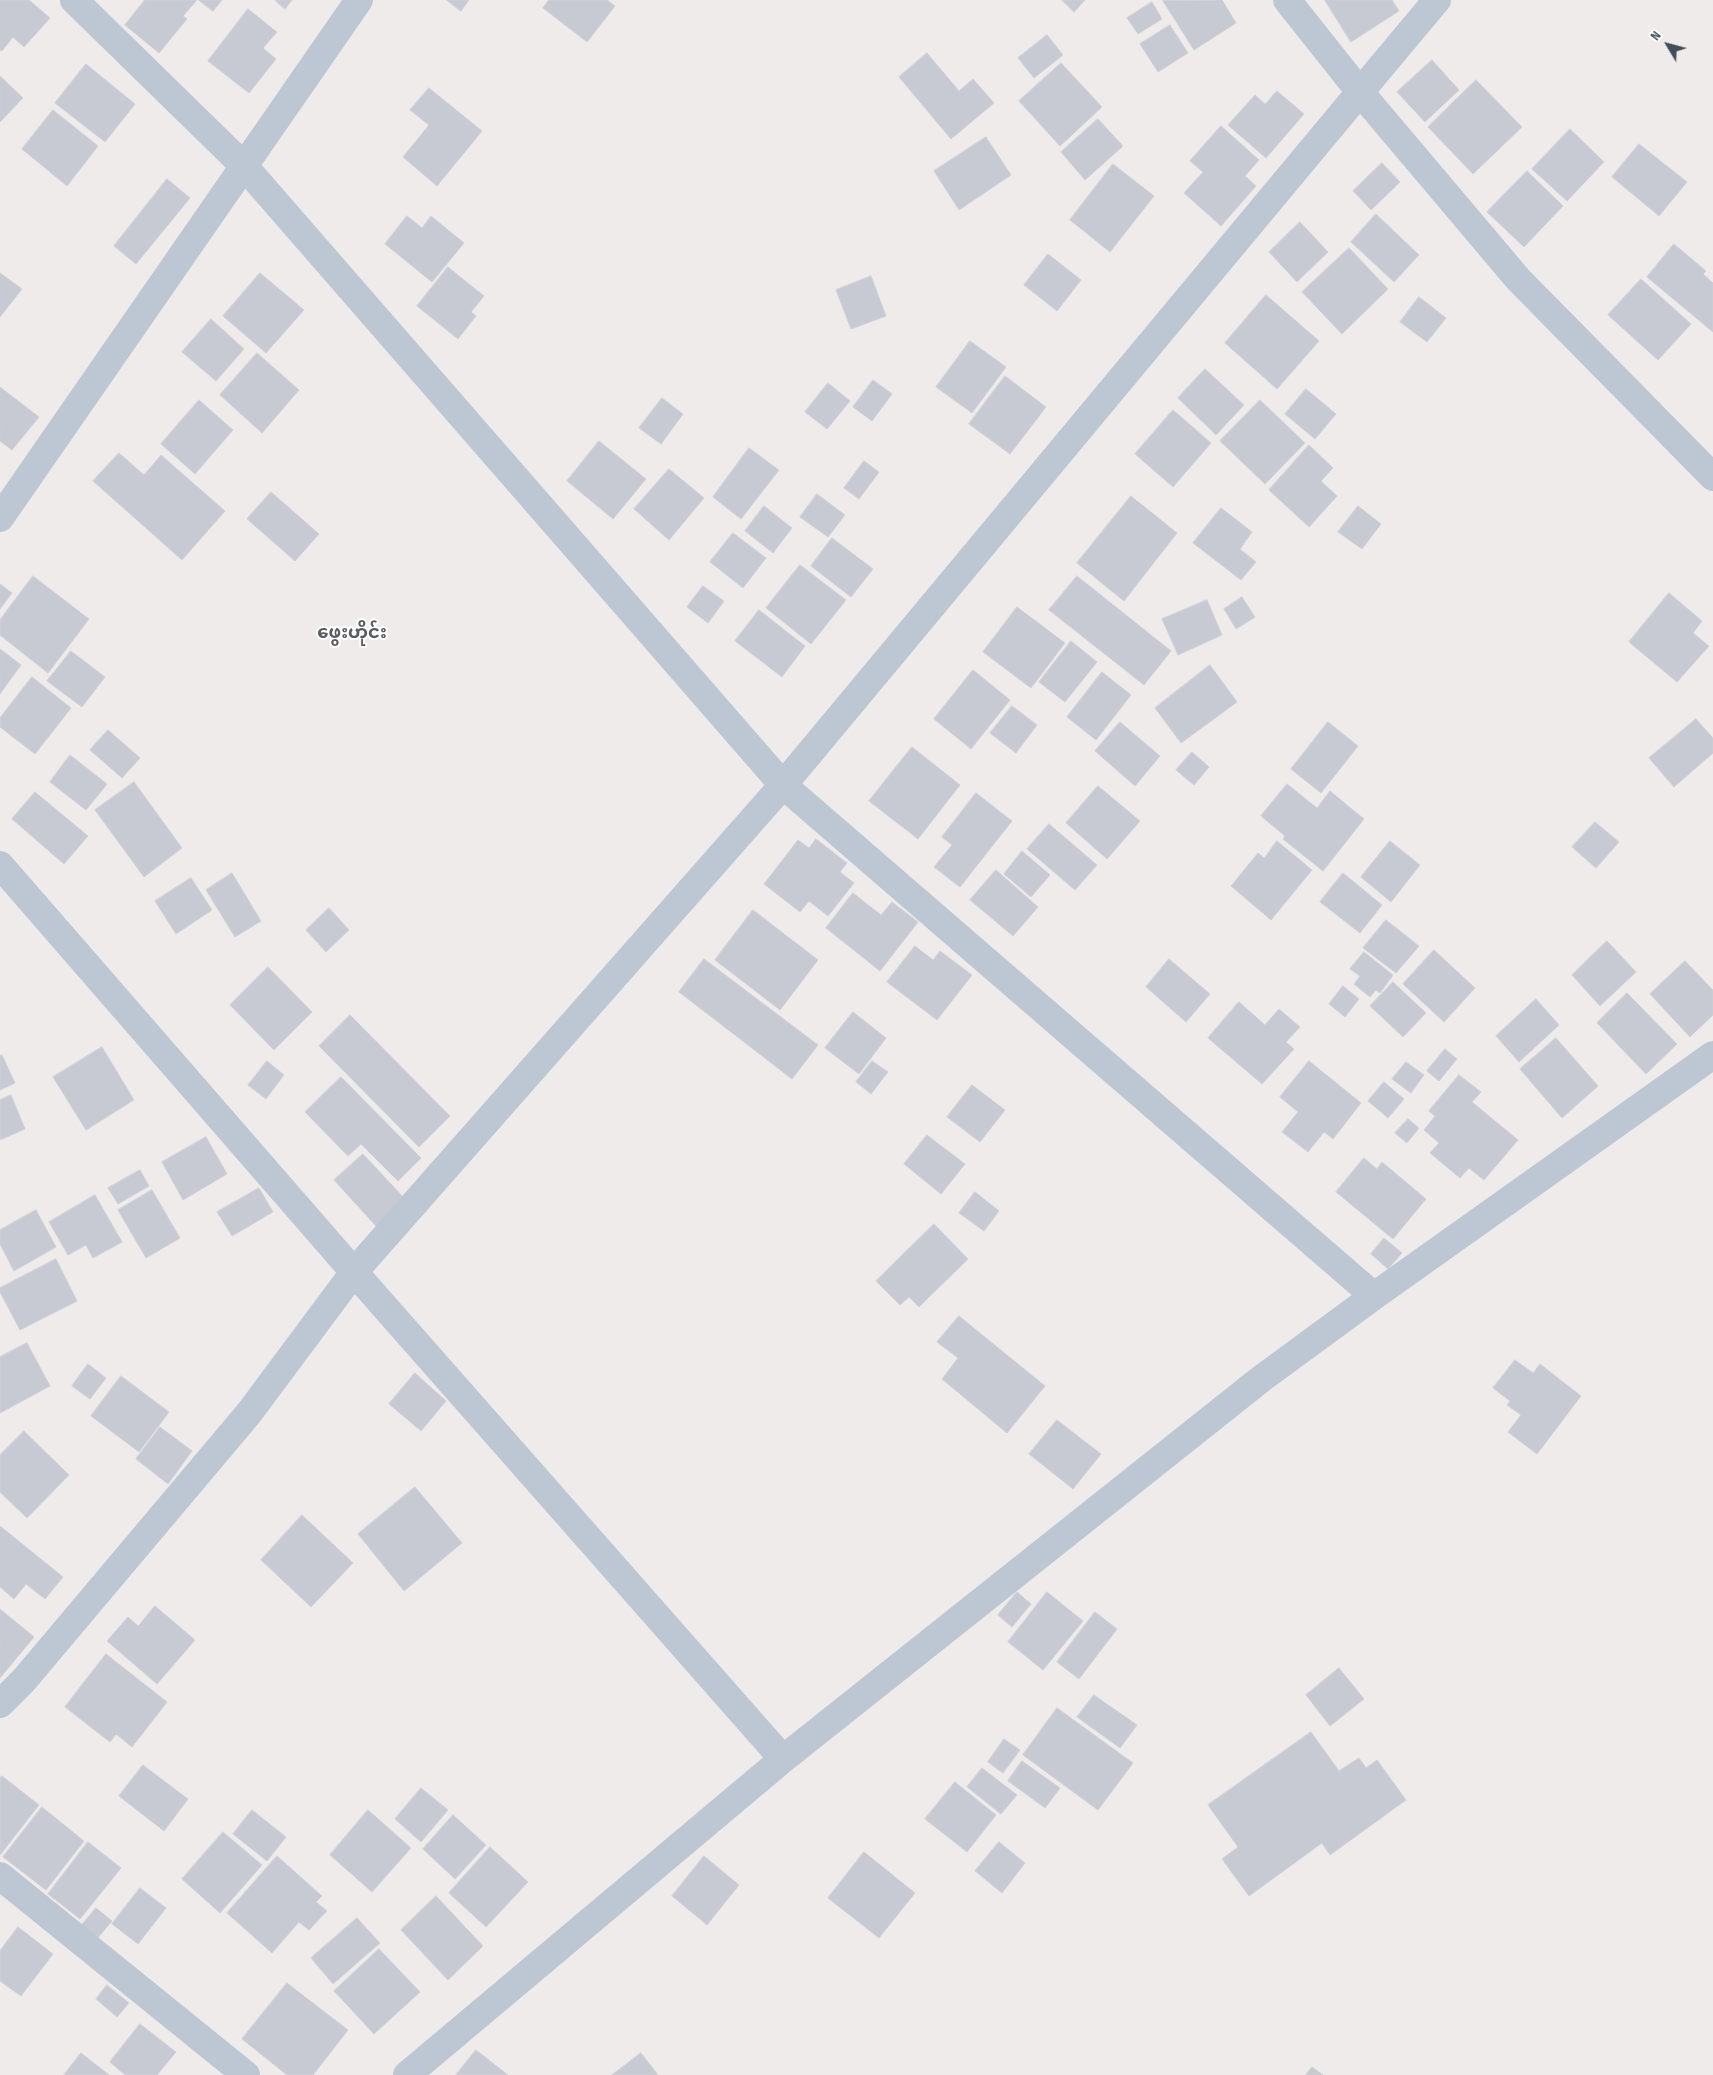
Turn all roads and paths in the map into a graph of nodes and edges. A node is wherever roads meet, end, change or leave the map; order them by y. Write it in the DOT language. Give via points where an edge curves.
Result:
graph roads {
  1 [pos="74,0"];
  2 [pos="359,0"];
  3 [pos="1287,0"];
  4 [pos="1437,0"];
  5 [pos="1360,92"];
  6 [pos="244,166"];
  7 [pos="1713,477"];
  8 [pos="0,518"];
  9 [pos="783,785"];
  10 [pos="0,865"];
  11 [pos="1713,1054"];
  12 [pos="354,1272"];
  13 [pos="1374,1296"];
  14 [pos="0,1704"];
  15 [pos="783,1759"];
  16 [pos="0,1876"];
  17 [pos="246,2075"];
  18 [pos="407,2075"];
  1 -- 6 [label="street"];
  2 -- 6 [label="street"];
  3 -- 5 [label="street"];
  4 -- 5 [label="street"];
  5 -- 7 [label="street" via="1518,279"];
  5 -- 9 [label="street"];
  6 -- 8 [label="street"];
  6 -- 9 [label="street"];
  9 -- 12 [label="street"];
  9 -- 13 [label="street"];
  10 -- 12 [label="street"];
  11 -- 13 [label="street"];
  12 -- 14 [label="street" via="249,1413 24,1680"];
  12 -- 15 [label="street"];
  13 -- 15 [label="street" via="1261,1379"];
  15 -- 18 [label="street"];
  16 -- 17 [label="street"];
}
